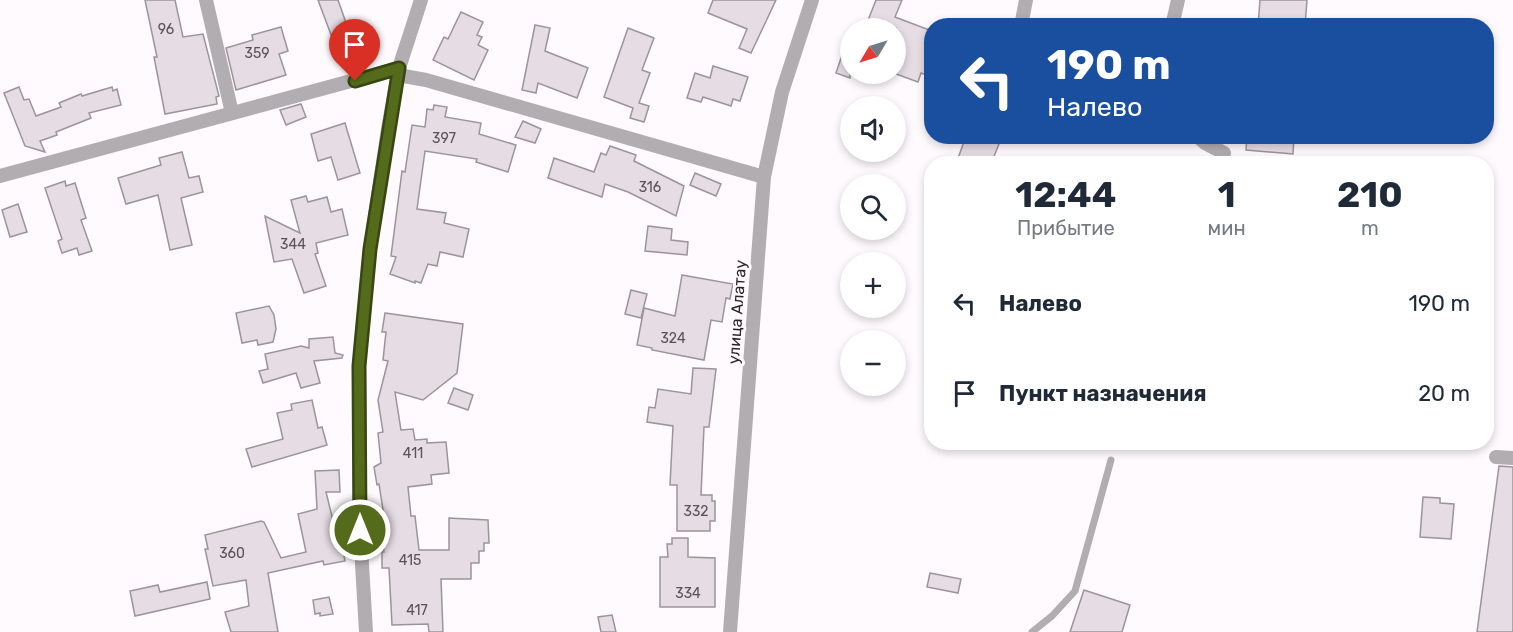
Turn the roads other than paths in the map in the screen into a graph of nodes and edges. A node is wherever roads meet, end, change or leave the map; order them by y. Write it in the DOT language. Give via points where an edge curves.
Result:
graph roads {
  1 [pos="206,0"];
  2 [pos="421,0"];
  3 [pos="812,0"];
  4 [pos="1026,0"];
  5 [pos="1178,0"];
  6 [pos="1023,18"];
  7 [pos="1175,18"];
  8 [pos="398,72"];
  9 [pos="232,113"];
  10 [pos="1205,144"];
  11 [pos="1224,153"];
  12 [pos="0,176"];
  13 [pos="764,177"];
  14 [pos="1496,457"];
  15 [pos="1513,458"];
  16 [pos="1111,460"];
  17 [pos="366,632"];
  18 [pos="730,632"];
  19 [pos="1032,632"];
  1 -- 9 [label="street"];
  2 -- 8 [label="street"];
  3 -- 13 [label="street, улица Алатау" via="782,92"];
  4 -- 6 [label="street"];
  5 -- 7 [label="street"];
  8 -- 9 [label="street"];
  8 -- 13 [label="street"];
  8 -- 17 [label="street" via="370,249 359,366 360,530"];
  9 -- 12 [label="street"];
  10 -- 11 [label="street"];
  13 -- 18 [label="street, улица Алатау"];
  14 -- 15 [label="street"];
  16 -- 19 [label="lane" via="1076,591"];
}
